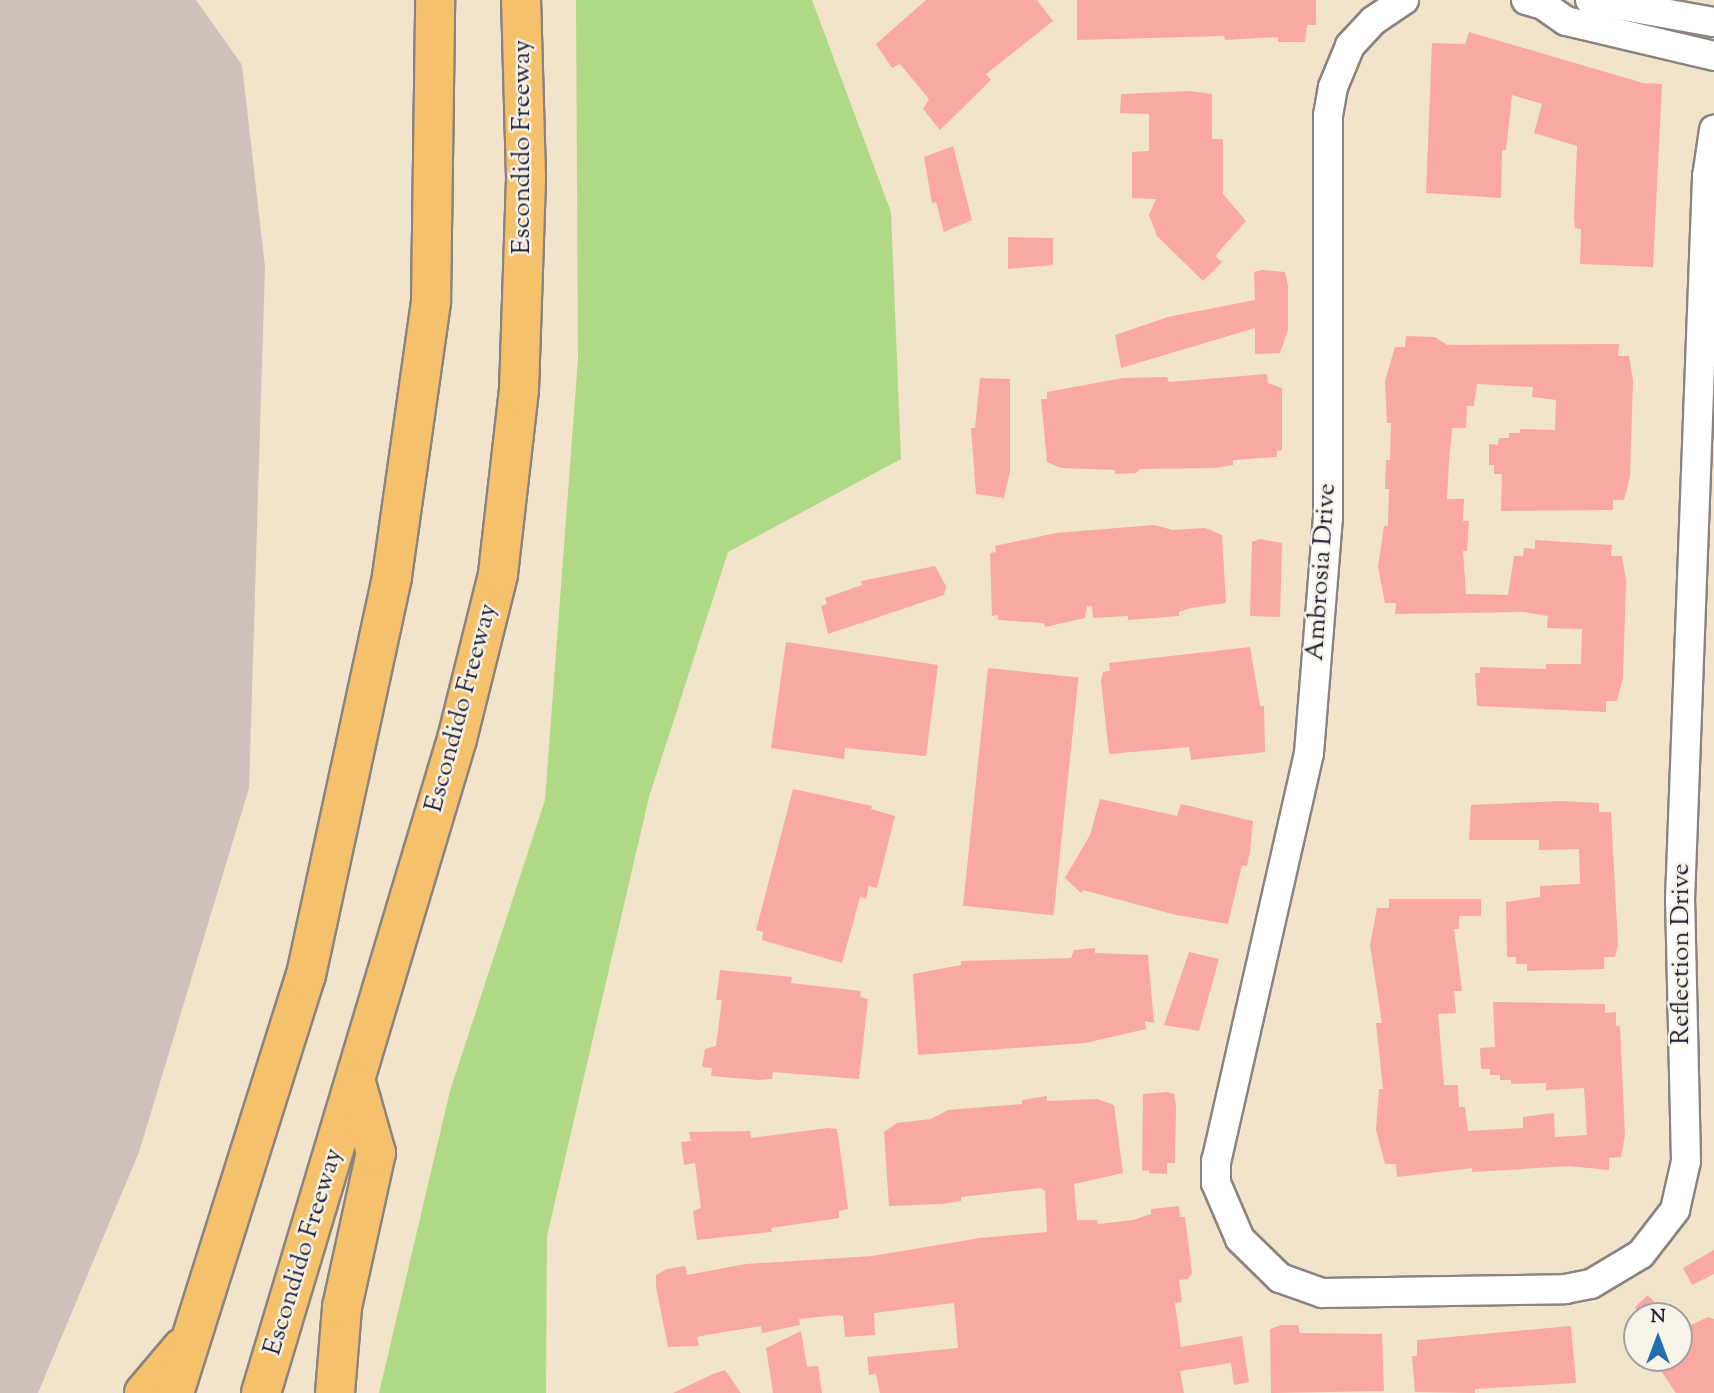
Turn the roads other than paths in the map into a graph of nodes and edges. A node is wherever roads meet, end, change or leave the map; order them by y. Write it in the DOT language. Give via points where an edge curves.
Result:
graph roads {
  1 [pos="435,0"];
  2 [pos="522,0"];
  3 [pos="1404,0"];
  4 [pos="1590,0"];
  5 [pos="1542,2"];
  6 [pos="1714,22"];
  7 [pos="1714,56"];
  8 [pos="1714,130"];
  9 [pos="356,1083"];
  10 [pos="1216,1161"];
  11 [pos="190,1339"];
  12 [pos="144,1393"];
  13 [pos="174,1393"];
  14 [pos="261,1393"];
  15 [pos="335,1393"];
  1 -- 11 [label="highway" via="431,302 392,576 306,975"];
  2 -- 9 [label="highway, Escondido Freeway" via="526,177 519,390 498,575 457,739"];
  3 -- 10 [label="street, Ambrosia Drive" via="1373,21 1350,46 1331,97 1328,517 1310,753"];
  4 -- 6 [label="street"];
  5 -- 7 [label="street" via="1566,21"];
  8 -- 10 [label="street, Reflection Drive" via="1707,177 1680,900 1686,1161 1675,1210 1641,1254 1591,1284 1565,1289 1322,1293 1280,1278 1240,1239 1216,1183"];
  9 -- 14 [label="highway, Escondido Freeway"];
  9 -- 15 [label="highway" via="376,1153 342,1307"];
  11 -- 12 [label="highway"];
  11 -- 13 [label="highway"];
}
